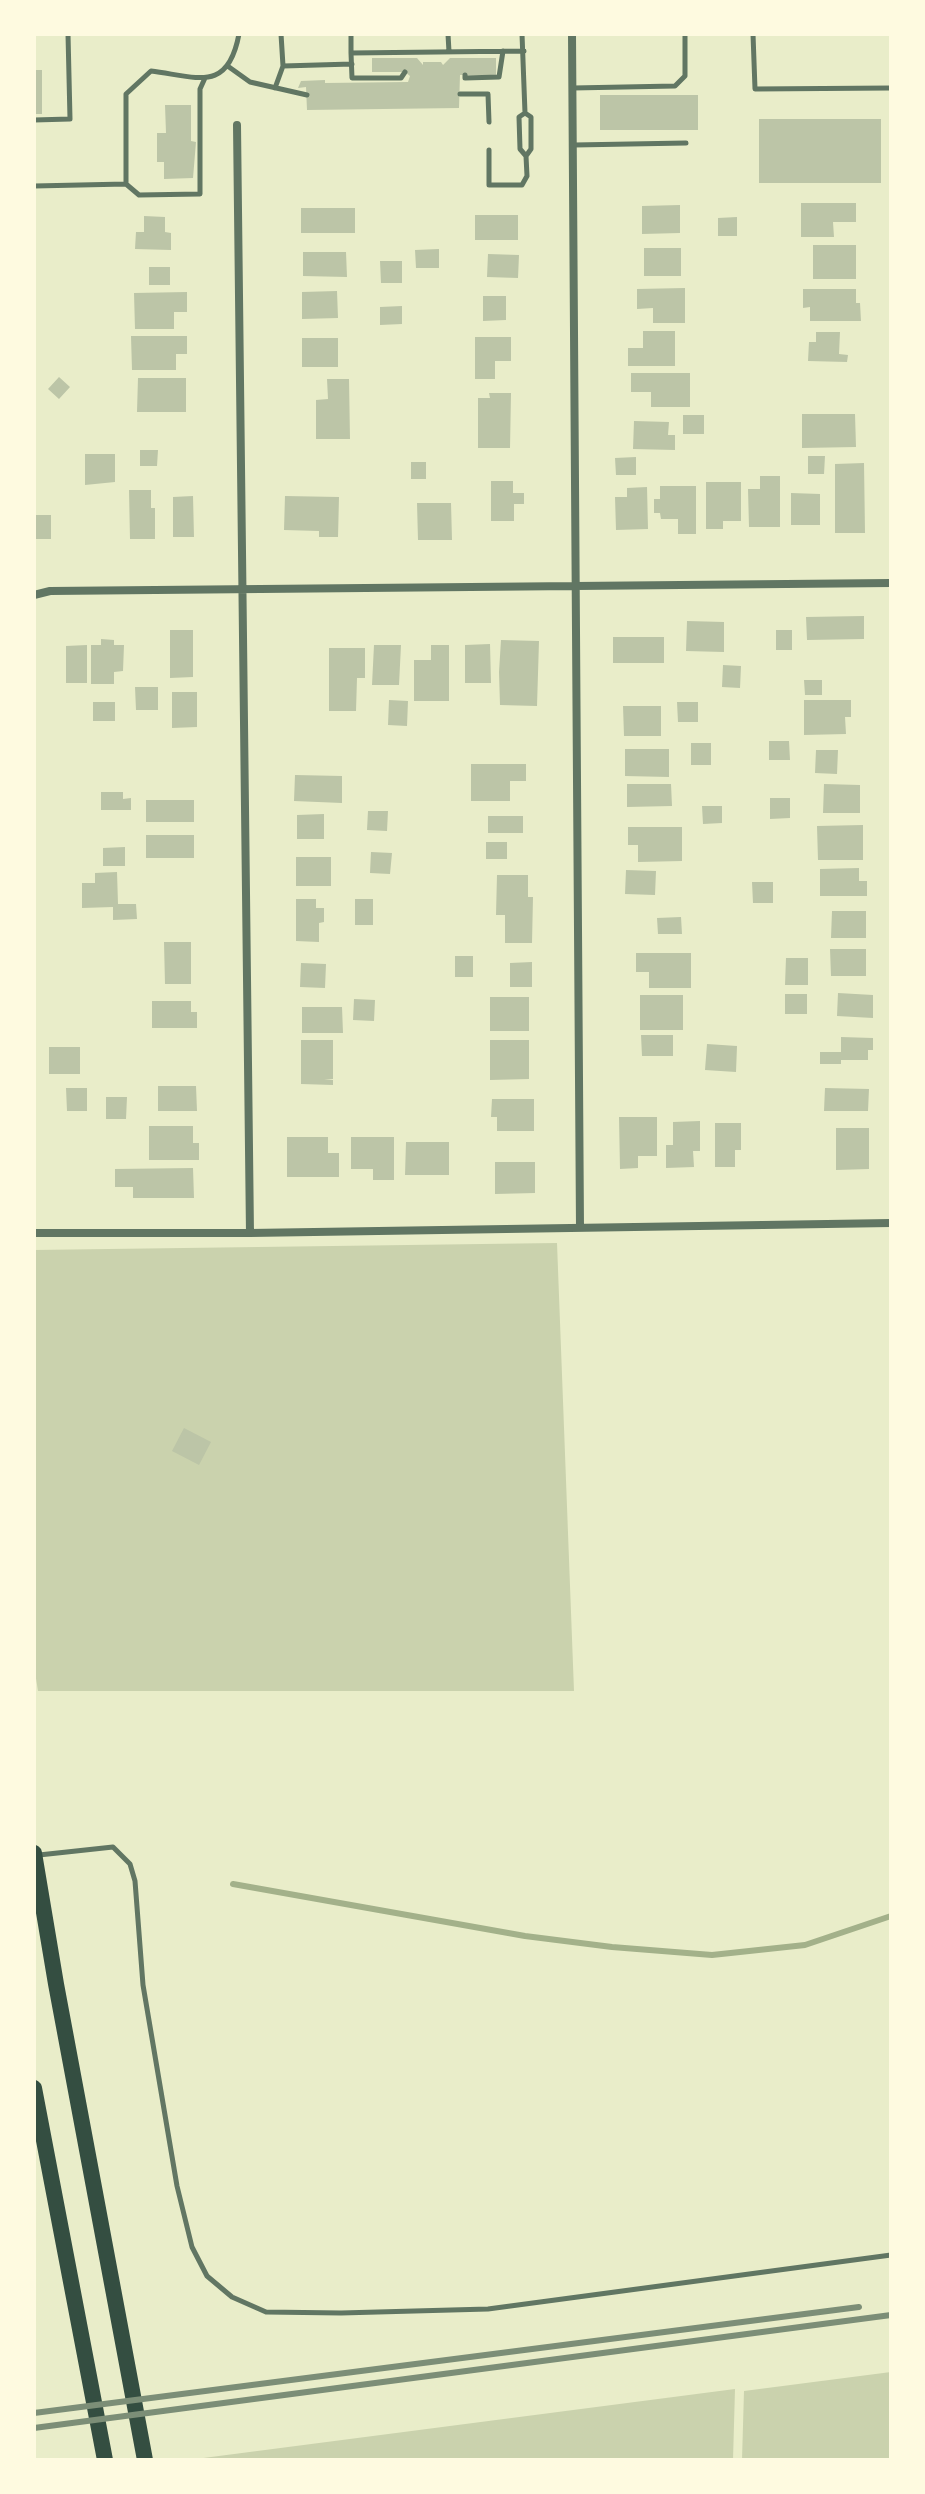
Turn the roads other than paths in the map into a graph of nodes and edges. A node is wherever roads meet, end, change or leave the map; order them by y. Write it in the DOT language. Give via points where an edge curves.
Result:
graph roads {
  1 [pos="68,34"];
  2 [pos="239,34"];
  3 [pos="281,34"];
  4 [pos="351,34"];
  5 [pos="448,34"];
  6 [pos="522,34"];
  7 [pos="572,34"];
  8 [pos="685,34"];
  9 [pos="753,34"];
  10 [pos="503,51"];
  11 [pos="524,51"];
  12 [pos="449,52"];
  13 [pos="351,53"];
  14 [pos="352,64"];
  15 [pos="283,66"];
  16 [pos="229,67"];
  17 [pos="405,72"];
  18 [pos="465,75"];
  19 [pos="205,78"];
  20 [pos="275,88"];
  21 [pos="573,88"];
  22 [pos="891,88"];
  23 [pos="460,94"];
  24 [pos="307,95"];
  25 [pos="525,113"];
  26 [pos="34,120"];
  27 [pos="489,122"];
  28 [pos="237,125"];
  29 [pos="686,143"];
  30 [pos="574,145"];
  31 [pos="489,150"];
  32 [pos="526,156"];
  33 [pos="126,184"];
  34 [pos="34,186"];
  35 [pos="891,583"];
  36 [pos="577,587"];
  37 [pos="242,590"];
  38 [pos="34,595"];
  39 [pos="891,1223"];
  40 [pos="580,1228"];
  41 [pos="34,1233"];
  42 [pos="250,1233"];
  43 [pos="34,1855"];
  44 [pos="34,2088"];
  45 [pos="891,2255"];
  46 [pos="105,2460"];
  47 [pos="145,2460"];
  1 -- 26 [label="lane" via="70,119"];
  2 -- 16 [label="lane"];
  3 -- 15 [label="lane"];
  4 -- 13 [label="lane"];
  5 -- 12 [label="lane"];
  6 -- 11 [label="lane"];
  7 -- 21 [label="street"];
  8 -- 21 [label="lane" via="685,76 675,86"];
  9 -- 22 [label="lane" via="755,89"];
  10 -- 11 [label="lane"];
  10 -- 12 [label="lane"];
  10 -- 18 [label="lane" via="499,77"];
  11 -- 25 [label="lane"];
  12 -- 13 [label="lane"];
  13 -- 14 [label="lane"];
  14 -- 15 [label="lane"];
  14 -- 17 [label="lane" via="352,78 401,78"];
  15 -- 20 [label="lane"];
  16 -- 19 [label="lane"];
  16 -- 20 [label="lane" via="250,82"];
  19 -- 33 [label="lane" via="151,71 126,94"];
  19 -- 33 [label="lane" via="200,89 200,194 139,195"];
  20 -- 24 [label="lane"];
  21 -- 30 [label="street"];
  23 -- 27 [label="lane" via="488,94"];
  25 -- 32 [label="lane" via="531,117 531,149"];
  25 -- 32 [label="lane" via="519,117 520,149"];
  28 -- 37 [label="street"];
  29 -- 30 [label="lane"];
  30 -- 36 [label="street"];
  31 -- 32 [label="lane" via="489,185 522,185"];
  33 -- 34 [label="lane"];
  35 -- 36 [label="street"];
  36 -- 37 [label="street"];
  36 -- 40 [label="street"];
  37 -- 38 [label="street"];
  37 -- 42 [label="street"];
  39 -- 40 [label="street"];
  40 -- 42 [label="street"];
  41 -- 42 [label="street"];
  43 -- 45 [label="lane" via="113,1847 130,1864 139,1906 143,1985 177,2186 192,2247 207,2276 232,2297 266,2312 488,2309"];
  43 -- 47 [label="highway"];
  44 -- 46 [label="highway"];
}
